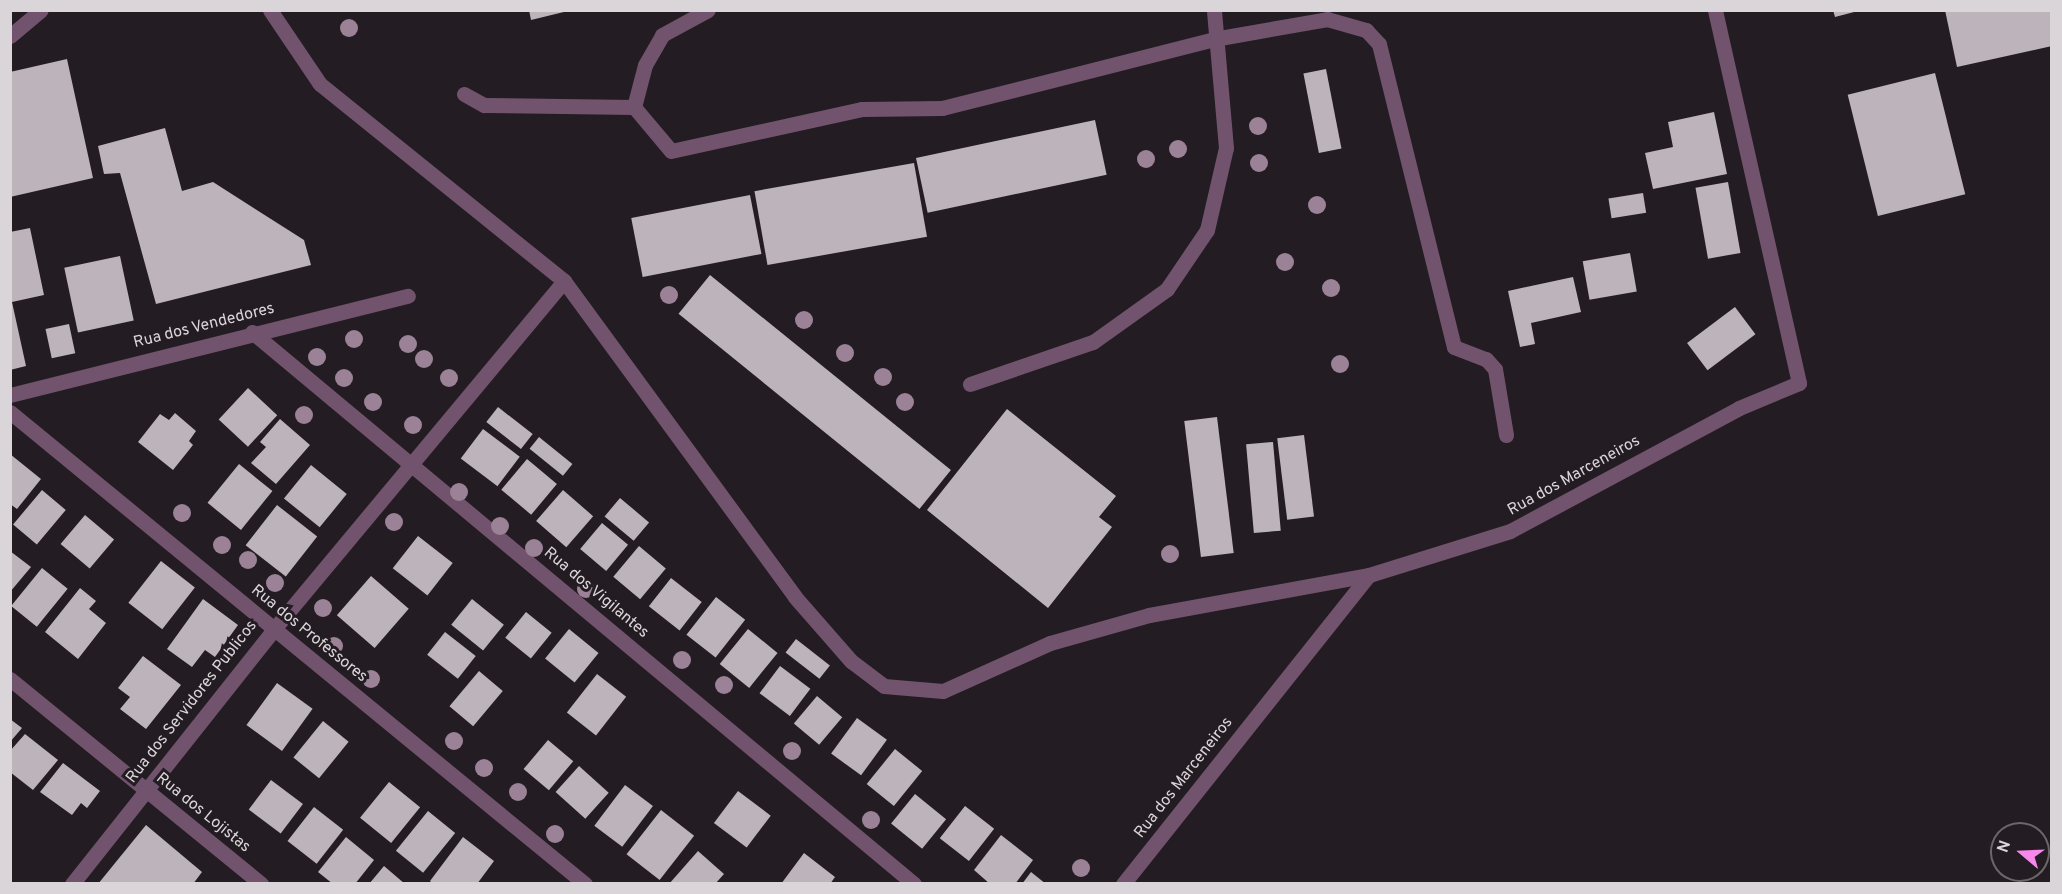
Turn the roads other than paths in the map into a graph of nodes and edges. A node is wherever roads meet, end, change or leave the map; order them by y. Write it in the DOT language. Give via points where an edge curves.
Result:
graph roads {
  1 [pos="41,10"];
  2 [pos="270,10"];
  3 [pos="708,10"];
  4 [pos="1214,10"];
  5 [pos="1715,10"];
  6 [pos="10,36"];
  7 [pos="1214,39"];
  8 [pos="464,94"];
  9 [pos="634,107"];
  10 [pos="564,281"];
  11 [pos="408,296"];
  12 [pos="252,332"];
  13 [pos="970,384"];
  14 [pos="10,395"];
  15 [pos="10,412"];
  16 [pos="1506,435"];
  17 [pos="411,461"];
  18 [pos="1368,575"];
  19 [pos="274,628"];
  20 [pos="10,680"];
  21 [pos="146,790"];
  22 [pos="72,884"];
  23 [pos="261,884"];
  24 [pos="585,884"];
  25 [pos="914,884"];
  26 [pos="1123,884"];
  1 -- 6 [label="street"];
  2 -- 10 [label="street" via="320,84"];
  3 -- 9 [label="street" via="662,35 645,65"];
  4 -- 7 [label="street"];
  5 -- 18 [label="street, Rua dos Marceneiros" via="1799,383 1739,408 1510,531"];
  7 -- 9 [label="street" via="942,108 862,109 671,151"];
  7 -- 13 [label="street" via="1226,148 1207,230 1167,289 1093,342"];
  7 -- 16 [label="street" via="1327,19 1366,30 1379,44 1454,347 1486,359 1495,369"];
  8 -- 9 [label="street" via="484,105"];
  10 -- 17 [label="street, Rua dos Servidores Publicos"];
  10 -- 18 [label="street" via="795,597 851,661 884,686 942,691 1050,643 1149,615"];
  11 -- 12 [label="street, Rua dos Vendedores"];
  12 -- 14 [label="street, Rua dos Vendedores"];
  12 -- 17 [label="street, Rua dos Vigilantes"];
  15 -- 19 [label="street, Rua dos Professores"];
  17 -- 19 [label="street, Rua dos Servidores Publicos"];
  17 -- 25 [label="street, Rua dos Vigilantes"];
  18 -- 26 [label="street, Rua dos Marceneiros"];
  19 -- 21 [label="street, Rua dos Servidores Publicos"];
  19 -- 24 [label="street, Rua dos Professores"];
  20 -- 21 [label="street, Rua dos Lojistas"];
  21 -- 22 [label="street, Rua dos Servidores Publicos"];
  21 -- 23 [label="street, Rua dos Lojistas"];
}
